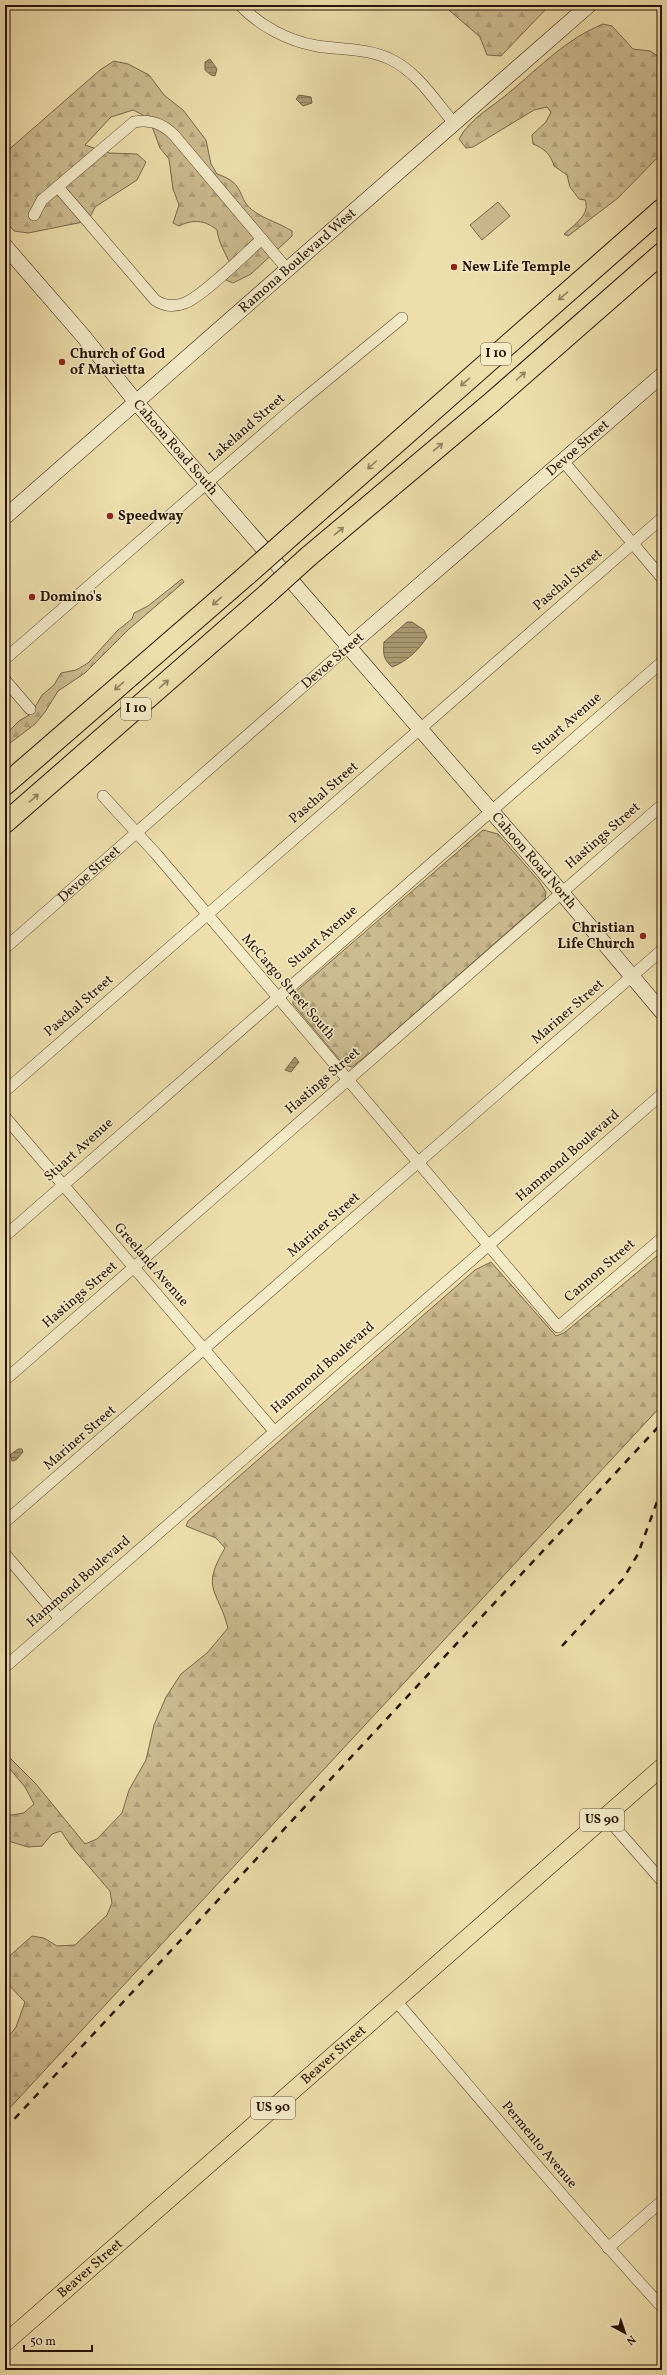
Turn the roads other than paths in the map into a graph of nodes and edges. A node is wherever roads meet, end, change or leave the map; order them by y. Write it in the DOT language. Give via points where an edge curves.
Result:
graph roads {
  1 [pos="240,5"];
  2 [pos="589,5"];
  3 [pos="454,123"];
  4 [pos="58,187"];
  5 [pos="662,200"];
  6 [pos="662,209"];
  7 [pos="34,215"];
  8 [pos="262,239"];
  9 [pos="5,246"];
  10 [pos="662,253"];
  11 [pos="287,269"];
  12 [pos="662,269"];
  13 [pos="592,270"];
  14 [pos="604,304"];
  15 [pos="402,318"];
  16 [pos="662,375"];
  17 [pos="136,402"];
  18 [pos="562,461"];
  19 [pos="206,483"];
  20 [pos="5,517"];
  21 [pos="662,518"];
  22 [pos="632,543"];
  23 [pos="662,578"];
  24 [pos="348,647"];
  25 [pos="5,659"];
  26 [pos="662,662"];
  27 [pos="5,680"];
  28 [pos="30,709"];
  29 [pos="418,729"];
  30 [pos="5,785"];
  31 [pos="103,796"];
  32 [pos="662,805"];
  33 [pos="489,811"];
  34 [pos="5,823"];
  35 [pos="136,833"];
  36 [pos="561,893"];
  37 [pos="206,915"];
  38 [pos="5,948"];
  39 [pos="662,950"];
  40 [pos="631,976"];
  41 [pos="277,997"];
  42 [pos="662,1012"];
  43 [pos="348,1080"];
  44 [pos="5,1091"];
  45 [pos="662,1094"];
  46 [pos="5,1117"];
  47 [pos="418,1163"];
  48 [pos="62,1185"];
  49 [pos="5,1236"];
  50 [pos="662,1238"];
  51 [pos="487,1245"];
  52 [pos="134,1267"];
  53 [pos="558,1327"];
  54 [pos="204,1350"];
  55 [pos="5,1380"];
  56 [pos="274,1431"];
  57 [pos="5,1522"];
  58 [pos="5,1554"];
  59 [pos="60,1619"];
  60 [pos="5,1667"];
  61 [pos="662,1767"];
  62 [pos="606,1817"];
  63 [pos="662,1881"];
  64 [pos="396,2000"];
  65 [pos="662,2201"];
  66 [pos="608,2248"];
  67 [pos="662,2307"];
  68 [pos="5,2343"];
  1 -- 3 [label="street" via="272,30 305,43 351,48 382,56 400,65 412,74"];
  2 -- 3 [label="street, Ramona Boulevard West"];
  3 -- 11 [label="street, Ramona Boulevard West"];
  4 -- 7 [label="street" via="42,200"];
  4 -- 8 [label="street" via="155,300 165,304 176,306 193,299"];
  4 -- 8 [label="street" via="134,122 154,122 166,127 174,135"];
  5 -- 13 [label="highway"];
  6 -- 13 [label="highway, I 10"];
  8 -- 11 [label="street"];
  9 -- 17 [label="street, Cahoon Road South"];
  10 -- 14 [label="highway, I 10"];
  11 -- 17 [label="street, Ramona Boulevard West"];
  12 -- 14 [label="highway"];
  13 -- 30 [label="highway, I 10, one-way, bridge"];
  34 -- 14 [label="highway, I 10, one-way, bridge" via="309,556"];
  15 -- 19 [label="street, Lakeland Street"];
  16 -- 18 [label="street, Devoe Street"];
  17 -- 19 [label="street, Cahoon Road South"];
  17 -- 20 [label="street, Ramona Boulevard West"];
  18 -- 22 [label="street"];
  18 -- 24 [label="street, Devoe Street"];
  19 -- 24 [label="street, Cahoon Road South"];
  19 -- 25 [label="street, Lakeland Street"];
  21 -- 22 [label="street, Paschal Street"];
  22 -- 23 [label="street"];
  22 -- 29 [label="street, Paschal Street"];
  24 -- 29 [label="street"];
  24 -- 35 [label="street, Devoe Street"];
  26 -- 33 [label="street, Stuart Avenue"];
  27 -- 28 [label="street"];
  29 -- 33 [label="street, Cahoon Road North"];
  29 -- 37 [label="street, Paschal Street"];
  31 -- 35 [label="street, McCargo Street South"];
  32 -- 36 [label="street, Hastings Street"];
  33 -- 36 [label="street, Cahoon Road North"];
  33 -- 41 [label="street, Stuart Avenue"];
  35 -- 37 [label="street, McCargo Street South"];
  35 -- 38 [label="street, Devoe Street"];
  36 -- 40 [label="street, Cahoon Road North"];
  36 -- 43 [label="street, Hastings Street"];
  37 -- 41 [label="street, McCargo Street South"];
  37 -- 44 [label="street, Paschal Street"];
  39 -- 40 [label="street, Mariner Street"];
  40 -- 42 [label="street, Cahoon Road North"];
  40 -- 47 [label="street, Mariner Street"];
  41 -- 43 [label="street, McCargo Street South"];
  41 -- 48 [label="street, Stuart Avenue"];
  43 -- 47 [label="street, McCargo Street South"];
  43 -- 52 [label="street, Hastings Street"];
  45 -- 51 [label="street, Hammond Boulevard"];
  46 -- 48 [label="street, Greeland Avenue"];
  47 -- 51 [label="street, McCargo Street South"];
  47 -- 54 [label="street, Mariner Street"];
  48 -- 49 [label="street, Stuart Avenue"];
  48 -- 52 [label="street, Greeland Avenue"];
  50 -- 53 [label="street, Cannon Street"];
  51 -- 53 [label="street, McCargo Street South"];
  51 -- 56 [label="street, Hammond Boulevard"];
  52 -- 54 [label="street, Greeland Avenue"];
  52 -- 55 [label="street, Hastings Street"];
  54 -- 56 [label="street, Greeland Avenue"];
  54 -- 57 [label="street, Mariner Street"];
  56 -- 59 [label="street, Hammond Boulevard"];
  58 -- 59 [label="street"];
  59 -- 60 [label="street, Hammond Boulevard"];
  61 -- 62 [label="main road, Beaver Street / US 90"];
  62 -- 63 [label="street"];
  62 -- 64 [label="main road, Beaver Street / US 90"];
  64 -- 66 [label="street, Permento Avenue"];
  64 -- 68 [label="main road, Beaver Street / US 90"];
  65 -- 66 [label="street"];
  66 -- 67 [label="street, Permento Avenue"];
}
